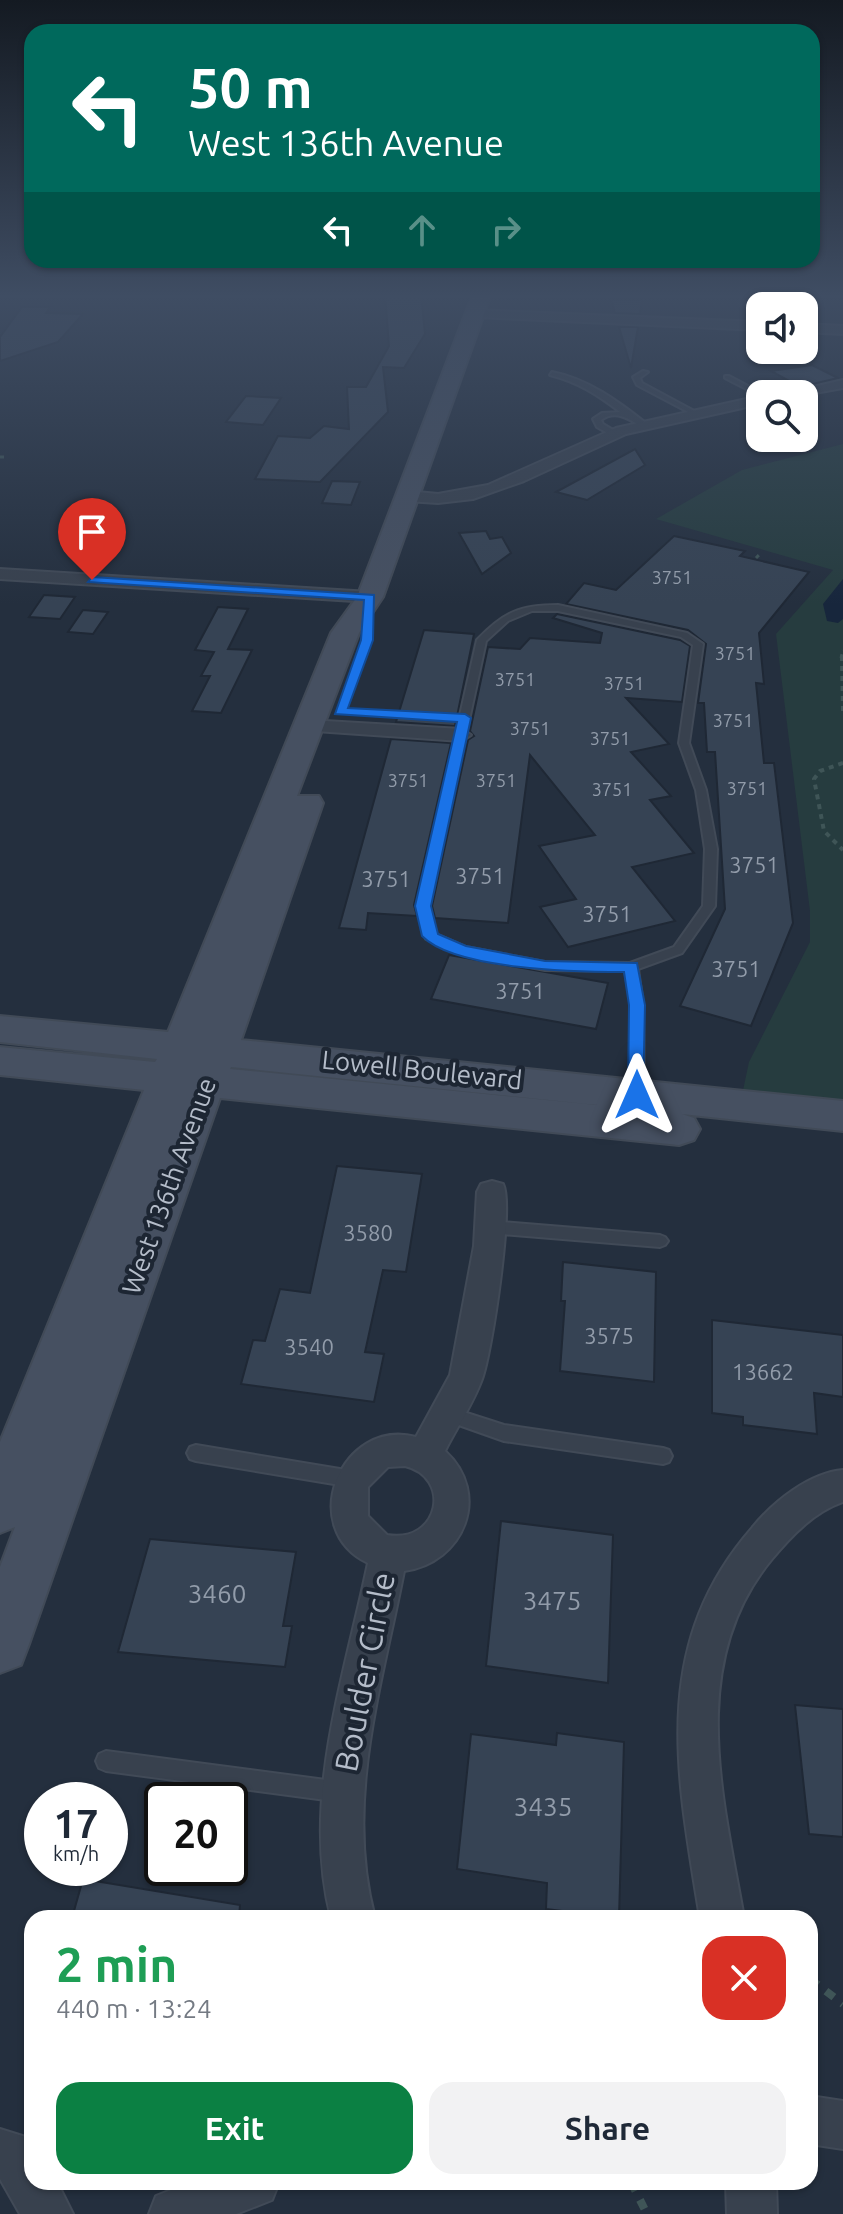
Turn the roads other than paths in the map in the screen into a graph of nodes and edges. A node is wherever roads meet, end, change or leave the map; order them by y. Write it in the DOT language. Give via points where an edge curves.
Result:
graph roads {
  1 [pos="443,397"];
  2 [pos="609,397"];
  3 [pos="669,397"];
  4 [pos="684,397"];
  5 [pos="746,401"];
  6 [pos="702,412"];
  7 [pos="623,414"];
  8 [pos="643,424"];
  9 [pos="614,433"];
  10 [pos="407,496"];
  11 [pos="0,574"];
  12 [pos="370,597"];
  13 [pos="324,719"];
  14 [pos="463,727"];
  15 [pos="631,967"];
  16 [pos="0,1029"];
  17 [pos="0,1061"];
  18 [pos="193,1064"];
  19 [pos="637,1095"];
  20 [pos="843,1116"];
  21 [pos="843,1145"];
  22 [pos="492,1192"];
  23 [pos="490,1227"];
  24 [pos="660,1241"];
  25 [pos="445,1413"];
  26 [pos="196,1453"];
  27 [pos="663,1456"];
  28 [pos="424,1457"];
  29 [pos="352,1479"];
  30 [pos="843,1486"];
  31 [pos="0,1508"];
  32 [pos="389,1552"];
  33 [pos="0,1644"];
  34 [pos="106,1761"];
  35 [pos="341,1792"];
  36 [pos="351,1910"];
  37 [pos="721,1910"];
  38 [pos="818,2121"];
  39 [pos="843,2125"];
  40 [pos="0,2154"];
  41 [pos="24,2173"];
  42 [pos="34,2190"];
  43 [pos="234,2190"];
  44 [pos="751,2190"];
  45 [pos="48,2214"];
  46 [pos="174,2214"];
  47 [pos="752,2214"];
  1 -- 10 [label="main road, West 136th Avenue"];
  2 -- 7 [label="lane"];
  3 -- 6 [label="lane"];
  4 -- 6 [label="lane"];
  5 -- 6 [label="street"];
  6 -- 8 [label="street"];
  7 -- 8 [label="lane"];
  7 -- 9 [label="lane" via="597,419"];
  8 -- 9 [label="street"];
  9 -- 10 [label="street" via="488,492"];
  10 -- 12 [label="main road, West 136th Avenue"];
  11 -- 12 [label="street"];
  12 -- 13 [label="main road, West 136th Avenue" via="367,640"];
  13 -- 14 [label="street"];
  13 -- 18 [label="main road, West 136th Avenue"];
  14 -- 15 [label="lane" via="423,906 430,936 463,950 545,966"];
  14 -- 15 [label="lane" via="482,640 505,619 531,608 558,608 684,635 698,644 684,743 701,790 711,849 709,906 678,950"];
  15 -- 19 [label="lane" via="637,1005"];
  16 -- 18 [label="main road, Lowell Boulevard"];
  17 -- 18 [label="main road, Lowell Boulevard"];
  18 -- 19 [label="main road, Lowell Boulevard" via="571,1085"];
  18 -- 21 [label="main road, Lowell Boulevard"];
  18 -- 31 [label="main road, West 136th Avenue"];
  18 -- 33 [label="main road, West 136th Avenue"];
  19 -- 20 [label="main road, Lowell Boulevard"];
  22 -- 23 [label="street"];
  23 -- 24 [label="lane"];
  23 -- 25 [label="street" via="466,1377"];
  25 -- 27 [label="lane" via="504,1433"];
  25 -- 28 [label="street"];
  26 -- 29 [label="lane"];
  28 -- 29 [label="street" via="408,1453 376,1458"];
  28 -- 32 [label="street, Boulder Circle" via="437,1466 454,1493 449,1525 424,1548"];
  29 -- 32 [label="street, Boulder Circle" via="347,1494 351,1524 360,1537"];
  30 -- 37 [label="street" via="779,1523 739,1573 704,1638 694,1706 698,1770"];
  32 -- 35 [label="street, Boulder Circle"];
  34 -- 35 [label="lane, Boulder Circle"];
  35 -- 36 [label="street, Boulder Circle" via="339,1831"];
  38 -- 39 [label="street"];
  40 -- 41 [label="street" via="15,2157"];
  42 -- 45 [label="street"];
  43 -- 46 [label="street"];
  44 -- 47 [label="street"];
}
